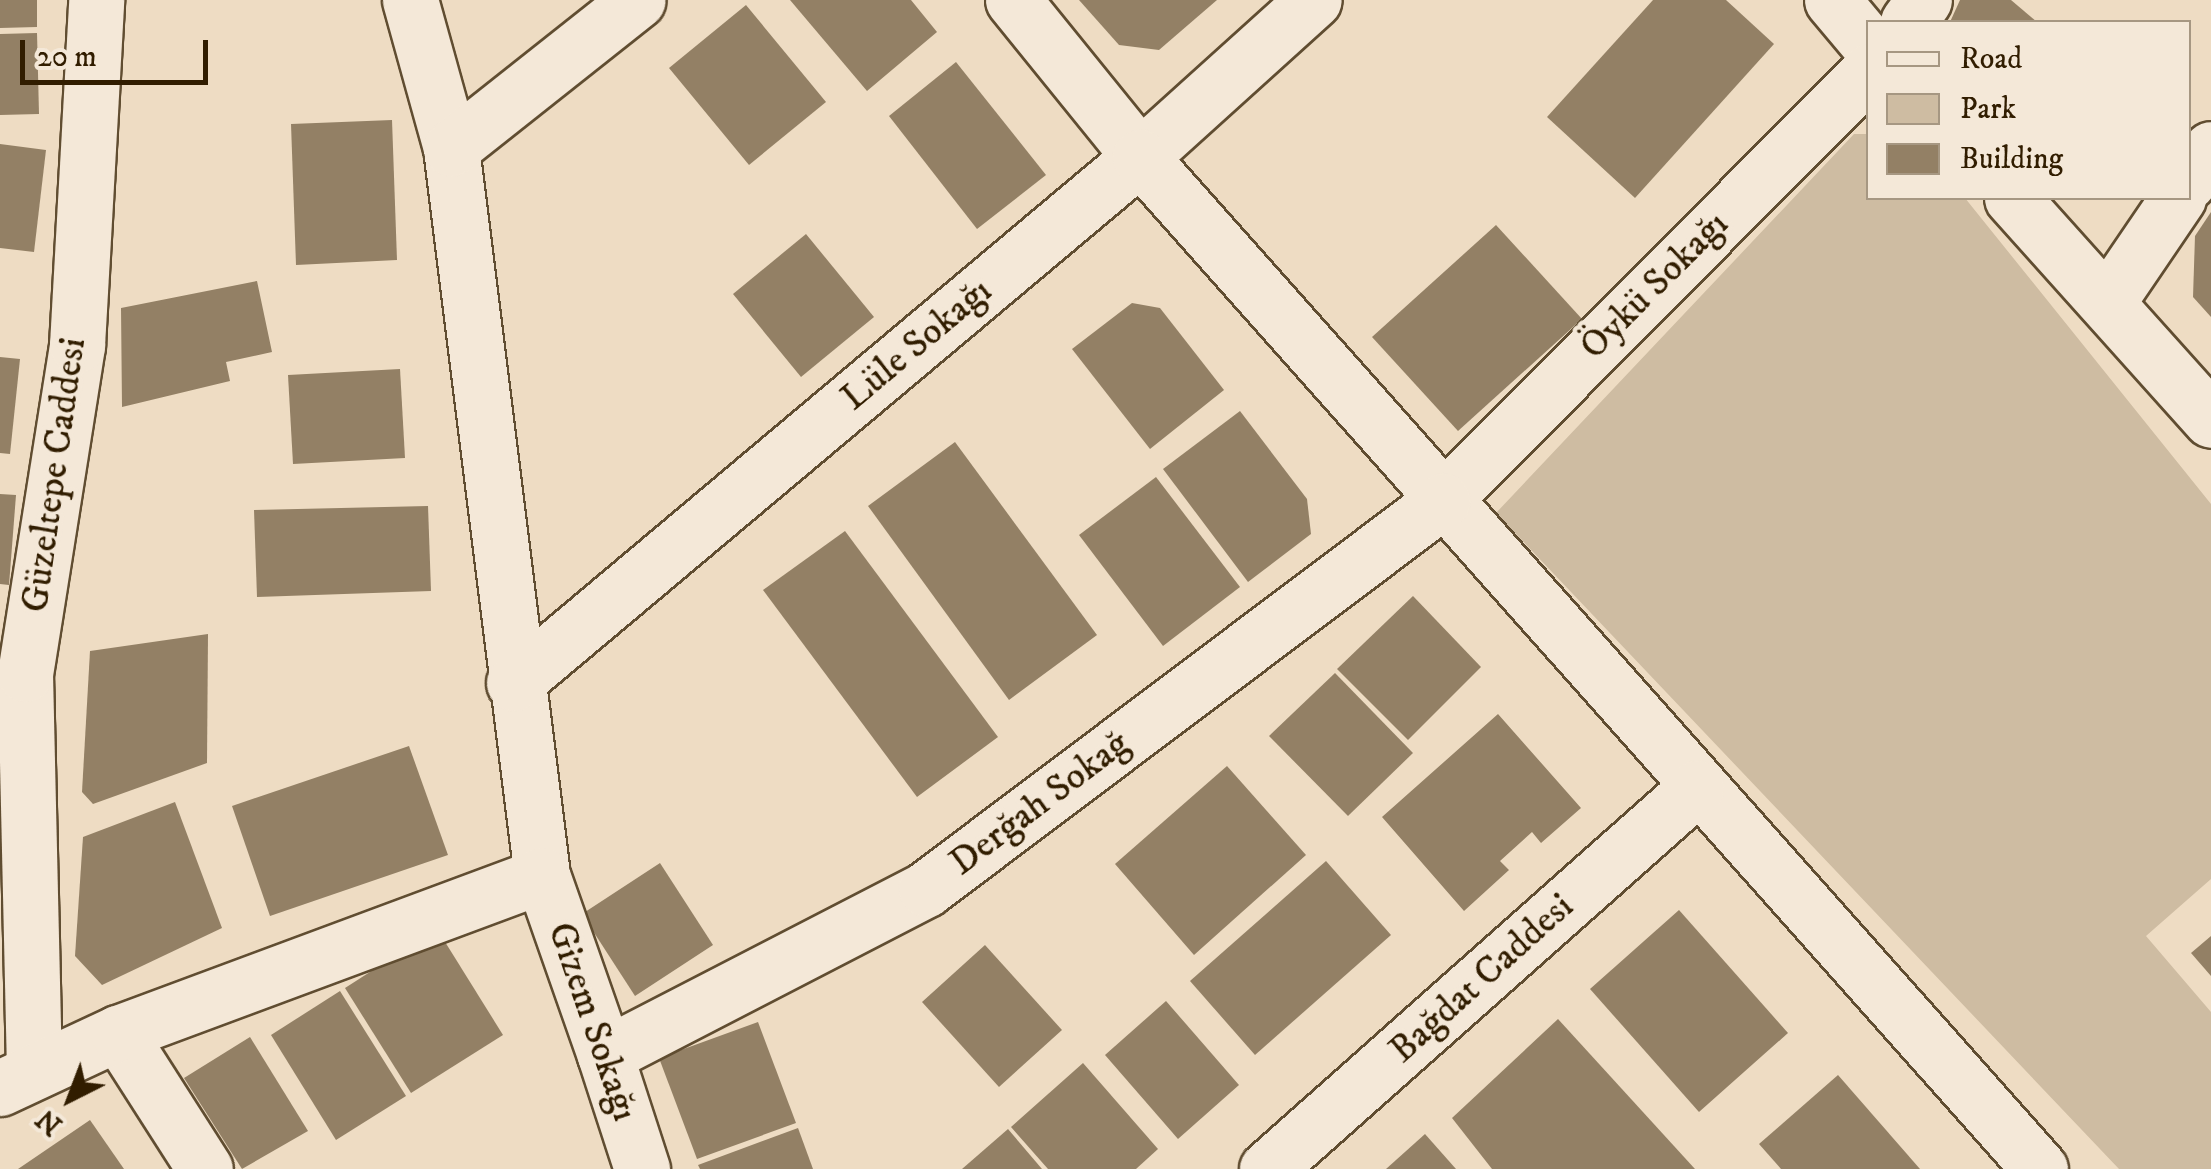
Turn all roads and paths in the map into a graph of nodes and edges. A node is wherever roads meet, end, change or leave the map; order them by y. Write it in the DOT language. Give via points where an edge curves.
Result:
graph roads {
  1 [pos="96,0"];
  2 [pos="410,0"];
  3 [pos="638,0"];
  4 [pos="1012,0"];
  5 [pos="1314,0"];
  6 [pos="1832,0"];
  7 [pos="1866,41"];
  8 [pos="1866,74"];
  9 [pos="451,148"];
  10 [pos="2211,149"];
  11 [pos="1140,157"];
  12 [pos="2191,178"];
  13 [pos="2014,200"];
  14 [pos="2177,200"];
  15 [pos="2108,301"];
  16 [pos="2211,420"];
  17 [pos="1442,501"];
  18 [pos="514,683"];
  19 [pos="1696,788"];
  20 [pos="542,874"];
  21 [pos="118,1033"];
  22 [pos="605,1056"];
  23 [pos="17,1079"];
  24 [pos="205,1169"];
  25 [pos="642,1169"];
  26 [pos="1268,1169"];
  27 [pos="2040,1169"];
  1 -- 23 [label="street, Güzeltepe Caddesi" via="77,345 25,674"];
  2 -- 9 [label="street, Gizem Sokağı"];
  3 -- 9 [label="street"];
  4 -- 11 [label="street"];
  5 -- 11 [label="street, Lüle Sokağı"];
  6 -- 7 [label="street"];
  8 -- 17 [label="street, Öykü Sokağı"];
  9 -- 18 [label="street, Gizem Sokağı"];
  10 -- 12 [label="street"];
  11 -- 17 [label="street"];
  11 -- 18 [label="street, Lüle Sokağı"];
  13 -- 15 [label="street"];
  14 -- 15 [label="street"];
  15 -- 16 [label="street"];
  17 -- 19 [label="street"];
  17 -- 22 [label="street, Derğah Sokağ" via="926,889"];
  18 -- 20 [label="street, Gizem Sokağı"];
  19 -- 26 [label="street, Bağdat Caddesi"];
  19 -- 27 [label="street"];
  20 -- 21 [label="street, Güzeltepe Caddesi"];
  20 -- 22 [label="street, Gizem Sokağı"];
  21 -- 23 [label="street, Güzeltepe Caddesi"];
  21 -- 24 [label="street"];
  22 -- 25 [label="street, Gizem Sokağı"];
}
